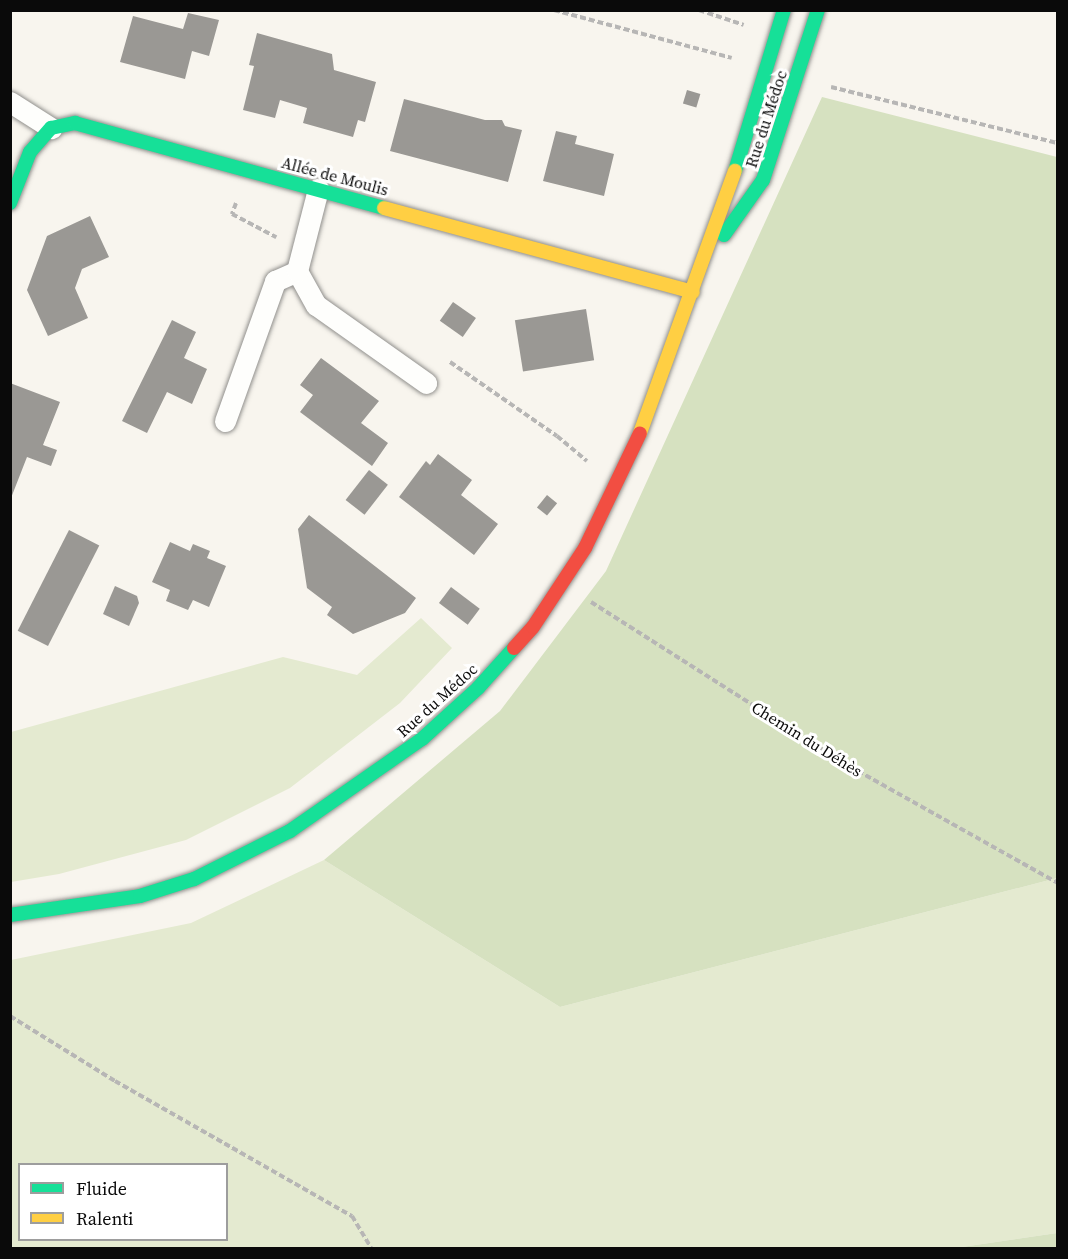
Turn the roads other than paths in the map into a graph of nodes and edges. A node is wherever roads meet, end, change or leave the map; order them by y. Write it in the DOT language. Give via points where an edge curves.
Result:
graph roads {
  1 [pos="784,10"];
  2 [pos="818,10"];
  3 [pos="10,102"];
  4 [pos="51,128"];
  5 [pos="318,189"];
  6 [pos="10,202"];
  7 [pos="297,271"];
  8 [pos="693,292"];
  9 [pos="426,383"];
  10 [pos="225,421"];
  11 [pos="10,915"];
  1 -- 8 [label="street, Rue du Médoc" via="737,167"];
  2 -- 8 [label="street, Rue du Médoc" via="763,180 726,231"];
  3 -- 4 [label="lane"];
  4 -- 5 [label="street, Allée de Moulis" via="75,123"];
  4 -- 6 [label="street" via="30,152"];
  5 -- 7 [label="lane"];
  5 -- 8 [label="street, Allée de Moulis"];
  7 -- 9 [label="lane" via="315,305"];
  7 -- 10 [label="lane" via="275,281"];
  8 -- 11 [label="street, Rue du Médoc" via="617,487 533,627 478,688 422,739 290,831 194,879 151,893"];
}
